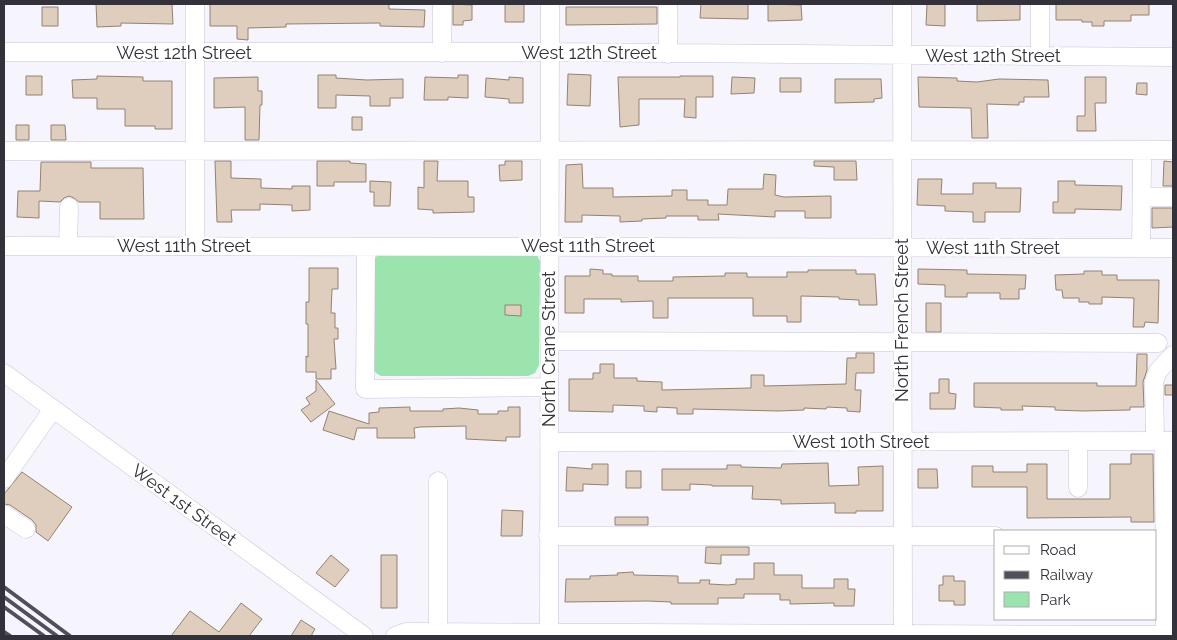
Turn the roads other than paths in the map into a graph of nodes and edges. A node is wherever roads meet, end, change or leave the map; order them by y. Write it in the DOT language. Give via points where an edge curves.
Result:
graph roads {
  1 [pos="195,4"];
  2 [pos="442,4"];
  3 [pos="550,4"];
  4 [pos="668,4"];
  5 [pos="902,4"];
  6 [pos="1040,4"];
  7 [pos="4,52"];
  8 [pos="550,52"];
  9 [pos="195,53"];
  10 [pos="442,53"];
  11 [pos="668,54"];
  12 [pos="902,56"];
  13 [pos="1040,56"];
  14 [pos="1173,56"];
  15 [pos="551,150"];
  16 [pos="902,150"];
  17 [pos="1173,150"];
  18 [pos="4,151"];
  19 [pos="195,151"];
  20 [pos="1142,160"];
  21 [pos="1142,197"];
  22 [pos="1173,197"];
  23 [pos="69,207"];
  24 [pos="195,245"];
  25 [pos="4,246"];
  26 [pos="68,246"];
  27 [pos="550,246"];
  28 [pos="366,247"];
  29 [pos="902,248"];
  30 [pos="1140,248"];
  31 [pos="1173,248"];
  32 [pos="549,341"];
  33 [pos="902,342"];
  34 [pos="1158,343"];
  35 [pos="1173,355"];
  36 [pos="4,373"];
  37 [pos="549,387"];
  38 [pos="53,409"];
  39 [pos="1078,441"];
  40 [pos="1164,441"];
  41 [pos="549,442"];
  42 [pos="902,442"];
  43 [pos="4,479"];
  44 [pos="438,481"];
  45 [pos="1078,488"];
  46 [pos="1168,496"];
  47 [pos="4,514"];
  48 [pos="26,529"];
  49 [pos="548,536"];
  50 [pos="903,536"];
  51 [pos="994,536"];
  52 [pos="1160,536"];
  53 [pos="438,632"];
  54 [pos="549,633"];
  55 [pos="903,635"];
  56 [pos="1168,635"];
  57 [pos="364,636"];
  58 [pos="395,636"];
  1 -- 9 [label="street"];
  2 -- 10 [label="street"];
  3 -- 8 [label="street, North Crane Street"];
  4 -- 11 [label="street"];
  5 -- 12 [label="street, North French Street"];
  6 -- 13 [label="street"];
  7 -- 9 [label="street, West 12th Street"];
  8 -- 10 [label="street, West 12th Street"];
  8 -- 11 [label="street, West 12th Street"];
  8 -- 15 [label="street, North Crane Street"];
  9 -- 10 [label="street, West 12th Street"];
  9 -- 19 [label="street"];
  11 -- 12 [label="street, West 12th Street"];
  12 -- 13 [label="street, West 12th Street"];
  12 -- 16 [label="street, North French Street"];
  13 -- 14 [label="street, West 12th Street"];
  15 -- 16 [label="street"];
  15 -- 19 [label="street"];
  15 -- 27 [label="street, North Crane Street"];
  16 -- 17 [label="street"];
  16 -- 29 [label="street, North French Street"];
  18 -- 19 [label="street"];
  19 -- 24 [label="street"];
  20 -- 21 [label="street"];
  21 -- 22 [label="street"];
  21 -- 30 [label="street"];
  23 -- 26 [label="street"];
  24 -- 26 [label="street, West 11th Street"];
  24 -- 28 [label="street, West 11th Street"];
  25 -- 26 [label="street, West 11th Street"];
  27 -- 28 [label="street, West 11th Street"];
  27 -- 29 [label="street, West 11th Street"];
  27 -- 32 [label="street, North Crane Street"];
  28 -- 37 [label="street" via="365,389"];
  29 -- 30 [label="street, West 11th Street"];
  29 -- 33 [label="street, North French Street"];
  30 -- 31 [label="street, West 11th Street"];
  32 -- 33 [label="street"];
  32 -- 37 [label="street, North Crane Street"];
  33 -- 34 [label="street"];
  33 -- 42 [label="street, North French Street"];
  35 -- 40 [label="street" via="1158,371 1154,382"];
  36 -- 38 [label="street, West 1st Street"];
  37 -- 41 [label="street, North Crane Street"];
  38 -- 43 [label="street"];
  38 -- 57 [label="street, West 1st Street"];
  39 -- 40 [label="street, West 10th Street"];
  39 -- 42 [label="street, West 10th Street"];
  39 -- 45 [label="street"];
  40 -- 46 [label="street"];
  41 -- 42 [label="street, West 10th Street"];
  41 -- 49 [label="street, North Crane Street"];
  42 -- 50 [label="street, North French Street"];
  44 -- 53 [label="street"];
  46 -- 52 [label="street"];
  47 -- 48 [label="street"];
  49 -- 50 [label="street"];
  49 -- 54 [label="street, North Crane Street"];
  50 -- 51 [label="street"];
  50 -- 55 [label="street, North French Street"];
  52 -- 56 [label="street"];
  53 -- 54 [label="street"];
  53 -- 58 [label="street" via="406,632"];
  54 -- 55 [label="street"];
  55 -- 56 [label="street"];
}
